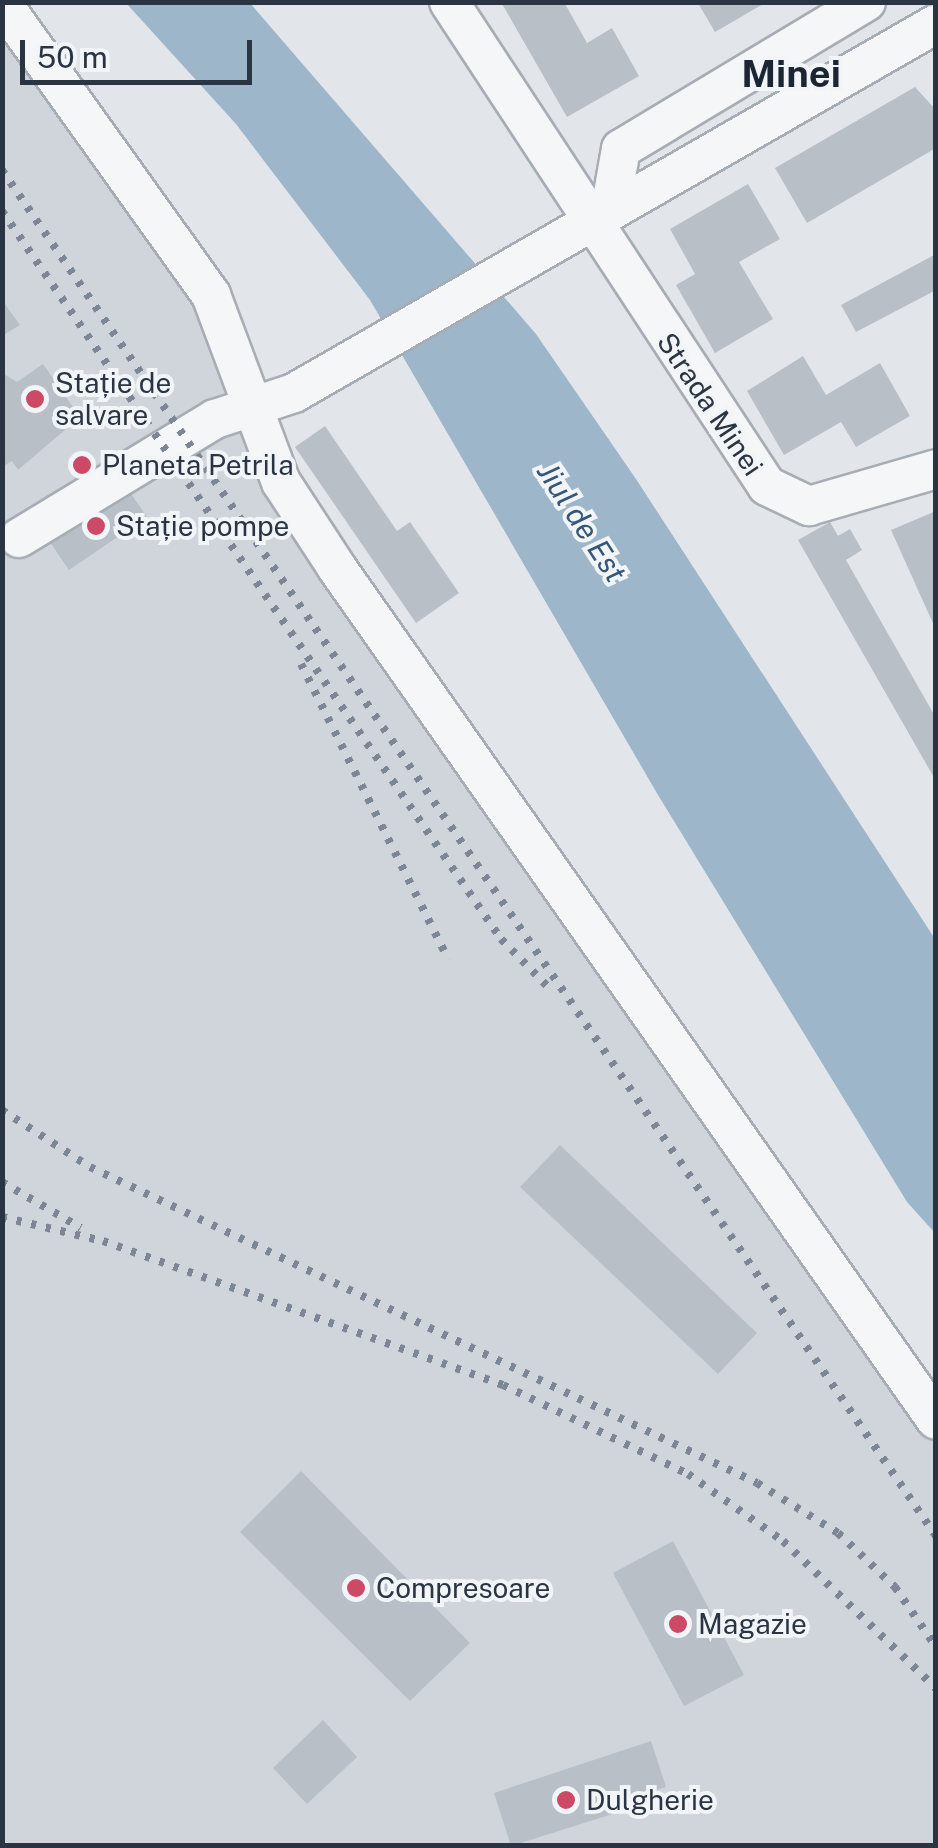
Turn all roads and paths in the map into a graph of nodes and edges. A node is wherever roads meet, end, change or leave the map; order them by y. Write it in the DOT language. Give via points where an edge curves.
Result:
graph roads {
  1 [pos="449,2"];
  2 [pos="866,2"];
  3 [pos="2,3"];
  4 [pos="936,24"];
  5 [pos="600,213"];
  6 [pos="276,398"];
  7 [pos="936,469"];
  8 [pos="20,538"];
  9 [pos="936,1420"];
  1 -- 5 [label="street, Strada Minei"];
  2 -- 5 [label="street" via="622,149"];
  3 -- 6 [label="street" via="211,295"];
  4 -- 5 [label="street"];
  5 -- 6 [label="street"];
  5 -- 7 [label="street, Strada Minei" via="766,486 810,506"];
  6 -- 8 [label="street" via="215,419"];
  6 -- 9 [label="street" via="281,482"];
}
